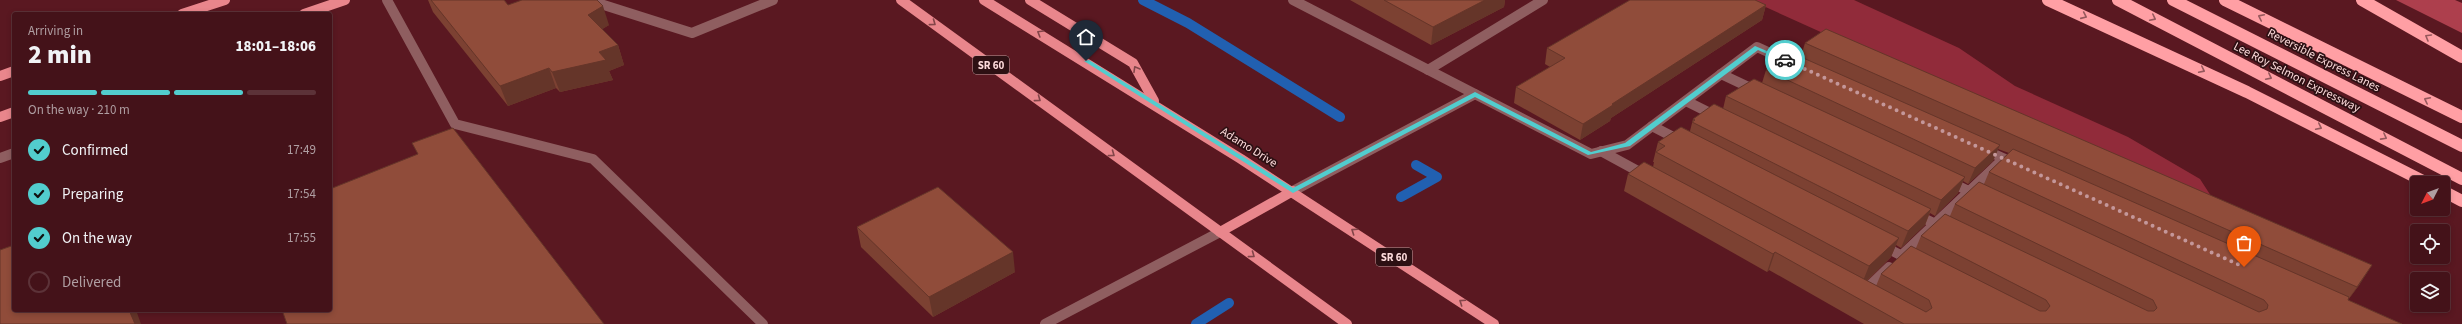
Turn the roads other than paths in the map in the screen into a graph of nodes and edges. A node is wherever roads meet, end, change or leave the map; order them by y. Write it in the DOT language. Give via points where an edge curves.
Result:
graph roads {
  1 [pos="225,0"];
  2 [pos="346,0"];
  3 [pos="387,0"];
  4 [pos="588,0"];
  5 [pos="773,0"];
  6 [pos="901,0"];
  7 [pos="984,0"];
  8 [pos="1030,0"];
  9 [pos="1293,0"];
  10 [pos="1540,0"];
  11 [pos="2048,0"];
  12 [pos="2118,0"];
  13 [pos="2173,0"];
  14 [pos="2225,0"];
  15 [pos="2362,0"];
  16 [pos="188,12"];
  17 [pos="310,12"];
  18 [pos="2462,56"];
  19 [pos="1428,70"];
  20 [pos="1808,70"];
  21 [pos="12,73"];
  22 [pos="1721,74"];
  23 [pos="0,76"];
  24 [pos="1475,94"];
  25 [pos="1764,94"];
  26 [pos="1686,101"];
  27 [pos="1155,103"];
  28 [pos="12,113"];
  29 [pos="0,116"];
  30 [pos="2462,117"];
  31 [pos="1728,122"];
  32 [pos="1652,126"];
  33 [pos="1975,146"];
  34 [pos="2462,146"];
  35 [pos="1693,148"];
  36 [pos="1601,152"];
  37 [pos="12,154"];
  38 [pos="0,158"];
  39 [pos="2004,159"];
  40 [pos="2026,168"];
  41 [pos="2413,176"];
  42 [pos="1941,178"];
  43 [pos="2462,179"];
  44 [pos="1656,181"];
  45 [pos="1293,191"];
  46 [pos="1970,191"];
  47 [pos="2450,195"];
  48 [pos="1991,201"];
  49 [pos="2462,201"];
  50 [pos="1907,210"];
  51 [pos="1936,224"];
  52 [pos="1220,232"];
  53 [pos="1957,234"];
  54 [pos="1874,241"];
  55 [pos="1902,256"];
  56 [pos="1923,266"];
  57 [pos="1862,294"];
  58 [pos="763,324"];
  59 [pos="1045,324"];
  60 [pos="1346,324"];
  61 [pos="1494,324"];
  1 -- 16 [label="main road"];
  2 -- 17 [label="main road"];
  3 -- 58 [label="lane" via="455,124 593,159"];
  4 -- 5 [label="lane" via="692,33"];
  6 -- 52 [label="main road, SR 60, one-way"];
  27 -- 7 [label="main road, Adamo Drive / SR 60, one-way"];
  27 -- 8 [label="main road, one-way" via="1133,63"];
  9 -- 19 [label="lane"];
  10 -- 19 [label="lane"];
  11 -- 41 [label="highway, one-way" via="2240,88"];
  12 -- 43 [label="highway, Lee Roy Selmon Expressway, one-way"];
  13 -- 34 [label="highway, Reversible Express Lanes"];
  30 -- 14 [label="highway, one-way"];
  18 -- 15 [label="highway, one-way"];
  19 -- 24 [label="lane"];
  20 -- 22 [label="lane" via="1757,47"];
  21 -- 23 [label="main road"];
  22 -- 25 [label="lane"];
  22 -- 26 [label="lane"];
  24 -- 36 [label="lane" via="1590,154"];
  24 -- 45 [label="lane"];
  26 -- 31 [label="lane"];
  26 -- 32 [label="lane"];
  27 -- 45 [label="main road, Adamo Drive / SR 60"];
  28 -- 29 [label="main road"];
  32 -- 35 [label="lane"];
  32 -- 36 [label="lane" via="1627,145"];
  33 -- 39 [label="lane"];
  36 -- 44 [label="lane"];
  37 -- 38 [label="lane"];
  39 -- 40 [label="lane"];
  39 -- 46 [label="lane"];
  42 -- 46 [label="lane"];
  45 -- 52 [label="main road"];
  61 -- 45 [label="main road, Adamo Drive / SR 60, one-way"];
  46 -- 48 [label="lane"];
  46 -- 51 [label="lane"];
  47 -- 49 [label="highway"];
  50 -- 51 [label="lane"];
  51 -- 53 [label="lane"];
  51 -- 55 [label="lane"];
  52 -- 59 [label="lane"];
  52 -- 60 [label="main road, SR 60, one-way"];
  54 -- 55 [label="lane"];
  55 -- 56 [label="lane"];
  55 -- 57 [label="lane"];
}
